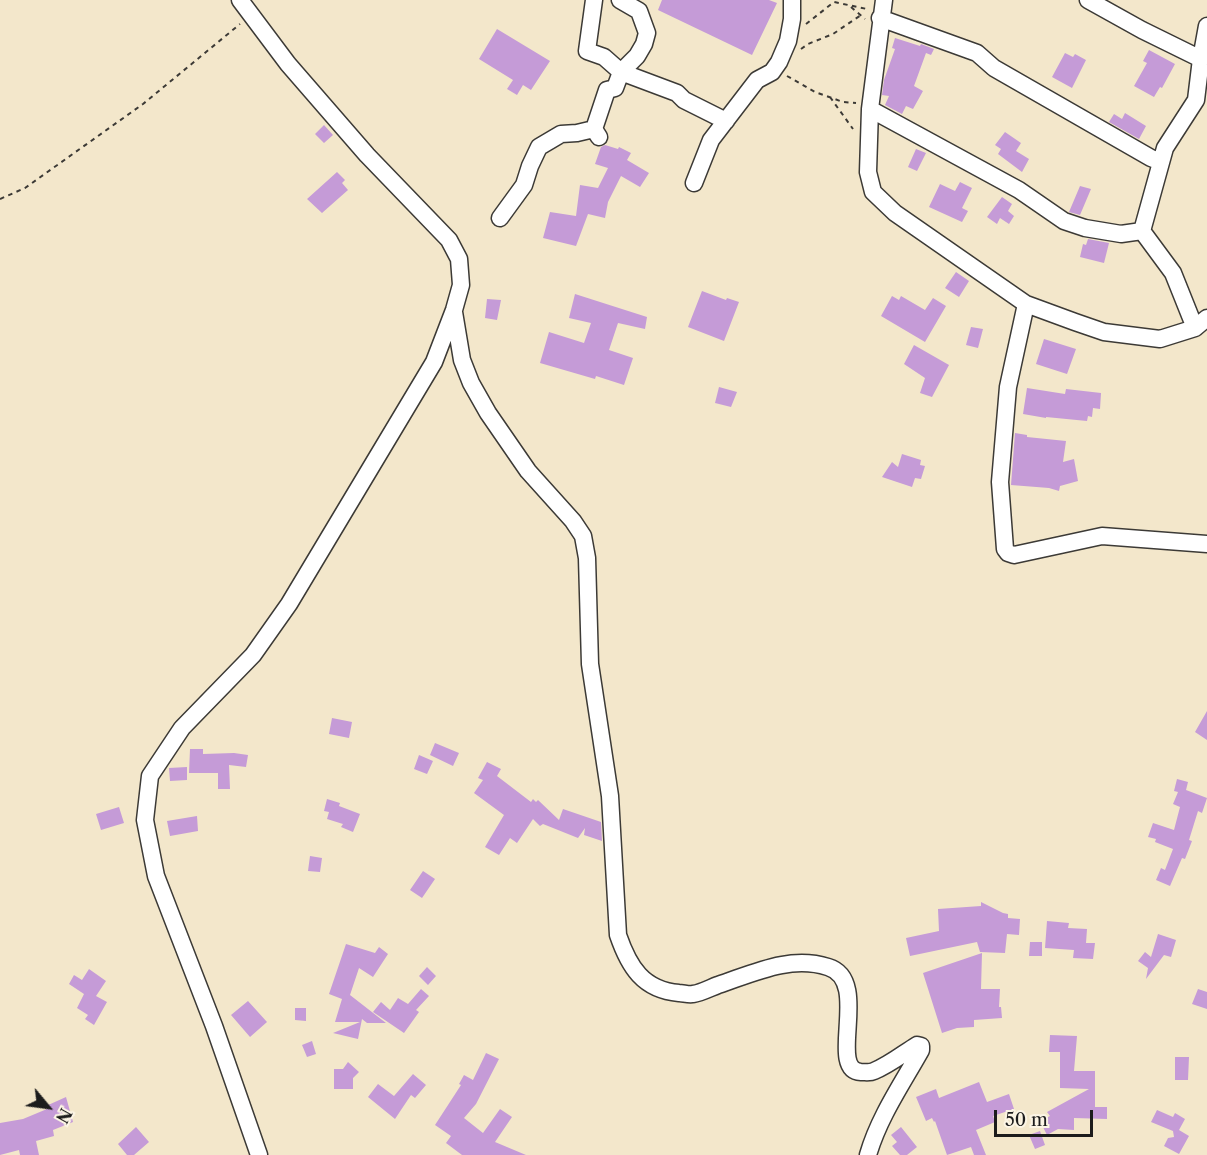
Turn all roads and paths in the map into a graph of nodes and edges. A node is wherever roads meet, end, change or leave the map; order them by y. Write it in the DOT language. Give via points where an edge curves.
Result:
graph roads {
  1 [pos="240,0"];
  2 [pos="594,0"];
  3 [pos="620,0"];
  4 [pos="792,0"];
  5 [pos="844,0"];
  6 [pos="1088,0"];
  7 [pos="849,5"];
  8 [pos="881,14"];
  9 [pos="251,15"];
  10 [pos="861,15"];
  11 [pos="1207,26"];
  12 [pos="790,32"];
  13 [pos="1201,59"];
  14 [pos="776,67"];
  15 [pos="621,72"];
  16 [pos="830,97"];
  17 [pos="870,109"];
  18 [pos="726,121"];
  19 [pos="869,135"];
  20 [pos="1161,162"];
  21 [pos="694,183"];
  22 [pos="0,200"];
  23 [pos="500,218"];
  24 [pos="1142,231"];
  25 [pos="1026,304"];
  26 [pos="454,310"];
  27 [pos="1201,323"];
  28 [pos="1207,544"];
  29 [pos="259,1155"];
  30 [pos="868,1155"];
  1 -- 9 [label="street"];
  2 -- 15 [label="street" via="587,51 604,57"];
  3 -- 15 [label="street" via="639,11 647,33 637,56"];
  4 -- 12 [label="street"];
  5 -- 7 [label="path"];
  6 -- 13 [label="street"];
  7 -- 8 [label="path"];
  7 -- 10 [label="path"];
  7 -- 12 [label="path" via="834,2 804,27"];
  8 -- 10 [label="path"];
  8 -- 17 [label="street"];
  8 -- 20 [label="street" via="977,53 994,68"];
  9 -- 22 [label="path" via="143,104 26,188"];
  9 -- 26 [label="street" via="366,154 449,240 459,259 461,285"];
  10 -- 14 [label="path"];
  11 -- 13 [label="street"];
  12 -- 14 [label="street"];
  13 -- 20 [label="street" via="1196,100 1165,148"];
  14 -- 16 [label="path"];
  14 -- 18 [label="street" via="757,80"];
  15 -- 18 [label="street" via="677,93"];
  15 -- 23 [label="street" via="615,88 607,90 597,133 561,134 539,147 524,185"];
  16 -- 17 [label="path"];
  16 -- 19 [label="path" via="857,133"];
  17 -- 19 [label="street"];
  17 -- 24 [label="street" via="1019,190 1064,221 1121,234"];
  18 -- 21 [label="street" via="711,140"];
  19 -- 25 [label="street" via="868,172 873,192 895,213"];
  20 -- 24 [label="street"];
  24 -- 27 [label="street" via="1173,273"];
  25 -- 27 [label="street" via="1104,332 1160,339"];
  25 -- 28 [label="street" via="1008,387 1000,482 1008,553 1014,555 1102,536"];
  26 -- 29 [label="street" via="434,362 289,604 254,655 182,728 150,776 145,820 156,876"];
  26 -- 30 [label="street" via="462,360 482,403 528,471 583,536 590,664 610,796 618,935 625,956 645,982 666,992 693,994 772,966 808,961 831,968 844,978 849,996 846,1058 852,1068 873,1072 921,1046 883,1115"];
}
